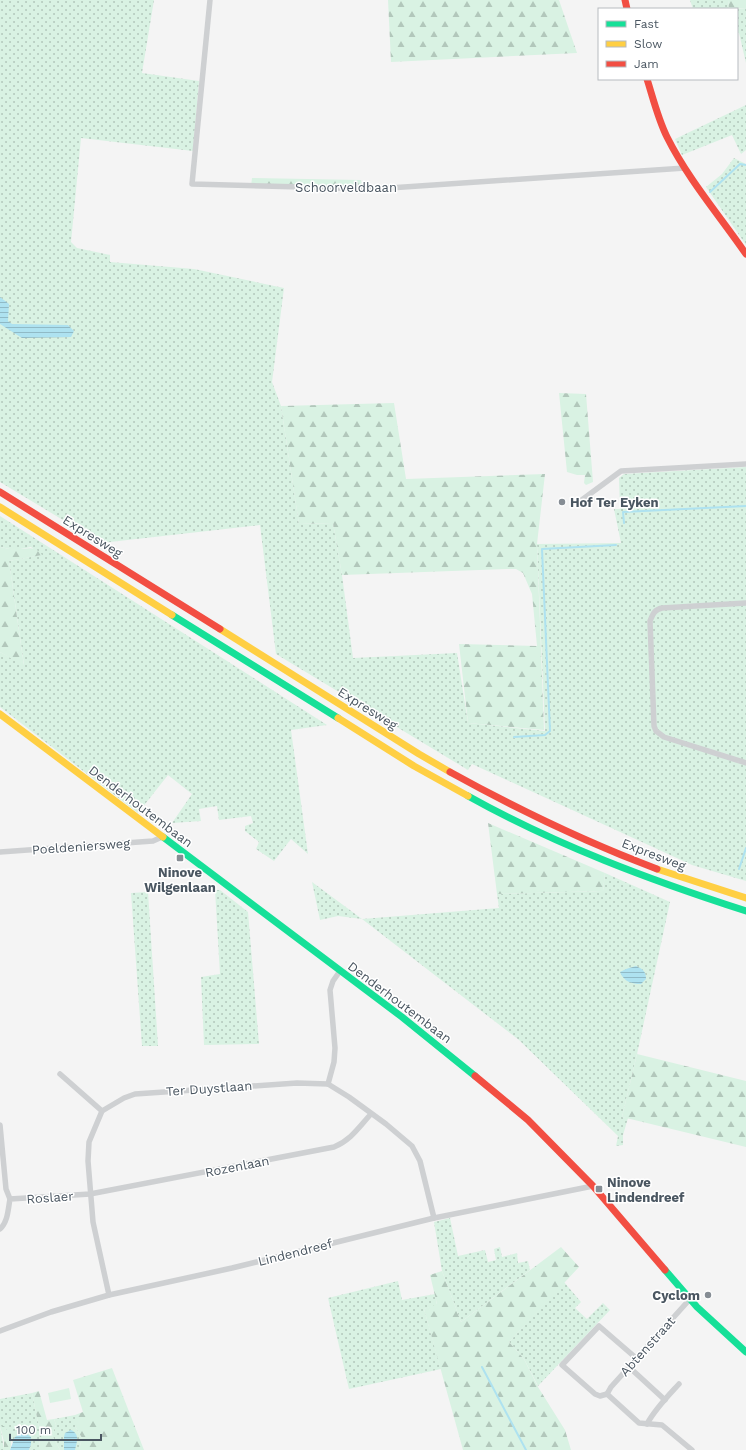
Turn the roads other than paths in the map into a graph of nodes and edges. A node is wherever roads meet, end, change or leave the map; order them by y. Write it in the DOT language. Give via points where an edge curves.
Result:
graph roads {
  1 [pos="210,0"];
  2 [pos="647,80"];
  3 [pos="685,168"];
  4 [pos="746,254"];
  5 [pos="746,464"];
  6 [pos="0,492"];
  7 [pos="579,502"];
  8 [pos="0,507"];
  9 [pos="746,603"];
  10 [pos="0,714"];
  11 [pos="746,764"];
  12 [pos="162,837"];
  13 [pos="0,852"];
  14 [pos="746,898"];
  15 [pos="746,911"];
  16 [pos="340,971"];
  17 [pos="60,1074"];
  18 [pos="328,1084"];
  19 [pos="102,1111"];
  20 [pos="371,1114"];
  21 [pos="0,1125"];
  22 [pos="592,1186"];
  23 [pos="90,1194"];
  24 [pos="10,1199"];
  25 [pos="434,1218"];
  26 [pos="0,1229"];
  27 [pos="109,1295"];
  28 [pos="690,1299"];
  29 [pos="0,1331"];
  30 [pos="746,1352"];
  31 [pos="636,1358"];
  32 [pos="629,1367"];
  33 [pos="679,1384"];
  34 [pos="607,1394"];
  35 [pos="665,1400"];
  36 [pos="647,1424"];
  37 [pos="692,1450"];
  1 -- 3 [label="street, Schoorveldbaan" via="192,184 375,189"];
  2 -- 3 [label="main road" via="667,135"];
  3 -- 4 [label="main road"];
  5 -- 7 [label="street" via="621,471"];
  6 -- 14 [label="main road, Expresweg" via="472,785 548,823 621,855 672,875"];
  8 -- 15 [label="main road, Expresweg" via="414,766 528,828 618,868"];
  9 -- 11 [label="street" via="662,608 657,609 650,621 656,731 664,737"];
  10 -- 12 [label="main road, Denderhoutembaan"];
  12 -- 13 [label="street, Poeldeniersweg" via="145,841"];
  12 -- 16 [label="main road, Denderhoutembaan"];
  16 -- 18 [label="street" via="330,990 335,1048"];
  16 -- 22 [label="main road, Denderhoutembaan" via="402,1017 528,1120"];
  17 -- 19 [label="street"];
  18 -- 19 [label="street, Ter Duystlaan" via="297,1083 151,1092 124,1098"];
  18 -- 20 [label="street, Ter Duystlaan"];
  19 -- 23 [label="street" via="89,1142"];
  20 -- 23 [label="street, Rozenlaan" via="349,1139 334,1147"];
  20 -- 25 [label="street, Ter Duystlaan" via="406,1140 417,1154"];
  21 -- 24 [label="street, Roslaer" via="6,1189"];
  22 -- 25 [label="street, Lindendreef"];
  22 -- 28 [label="main road, Denderhoutembaan"];
  23 -- 24 [label="street, Roslaer"];
  23 -- 27 [label="street" via="93,1222"];
  24 -- 26 [label="street, Roslaer" via="7,1218"];
  25 -- 27 [label="street, Lindendreef" via="232,1268"];
  27 -- 29 [label="street, Lindendreef"];
  28 -- 30 [label="main road, Denderhoutembaan"];
  28 -- 31 [label="street, Abtenstraat"];
  31 -- 32 [label="street, Abtenstraat"];
  31 -- 34 [label="street" via="599,1326 562,1365 595,1394"];
  32 -- 34 [label="street, Abtenstraat"];
  32 -- 35 [label="street"];
  33 -- 35 [label="street"];
  34 -- 36 [label="street" via="639,1423"];
  35 -- 36 [label="street"];
  36 -- 37 [label="street" via="662,1425"];
}
